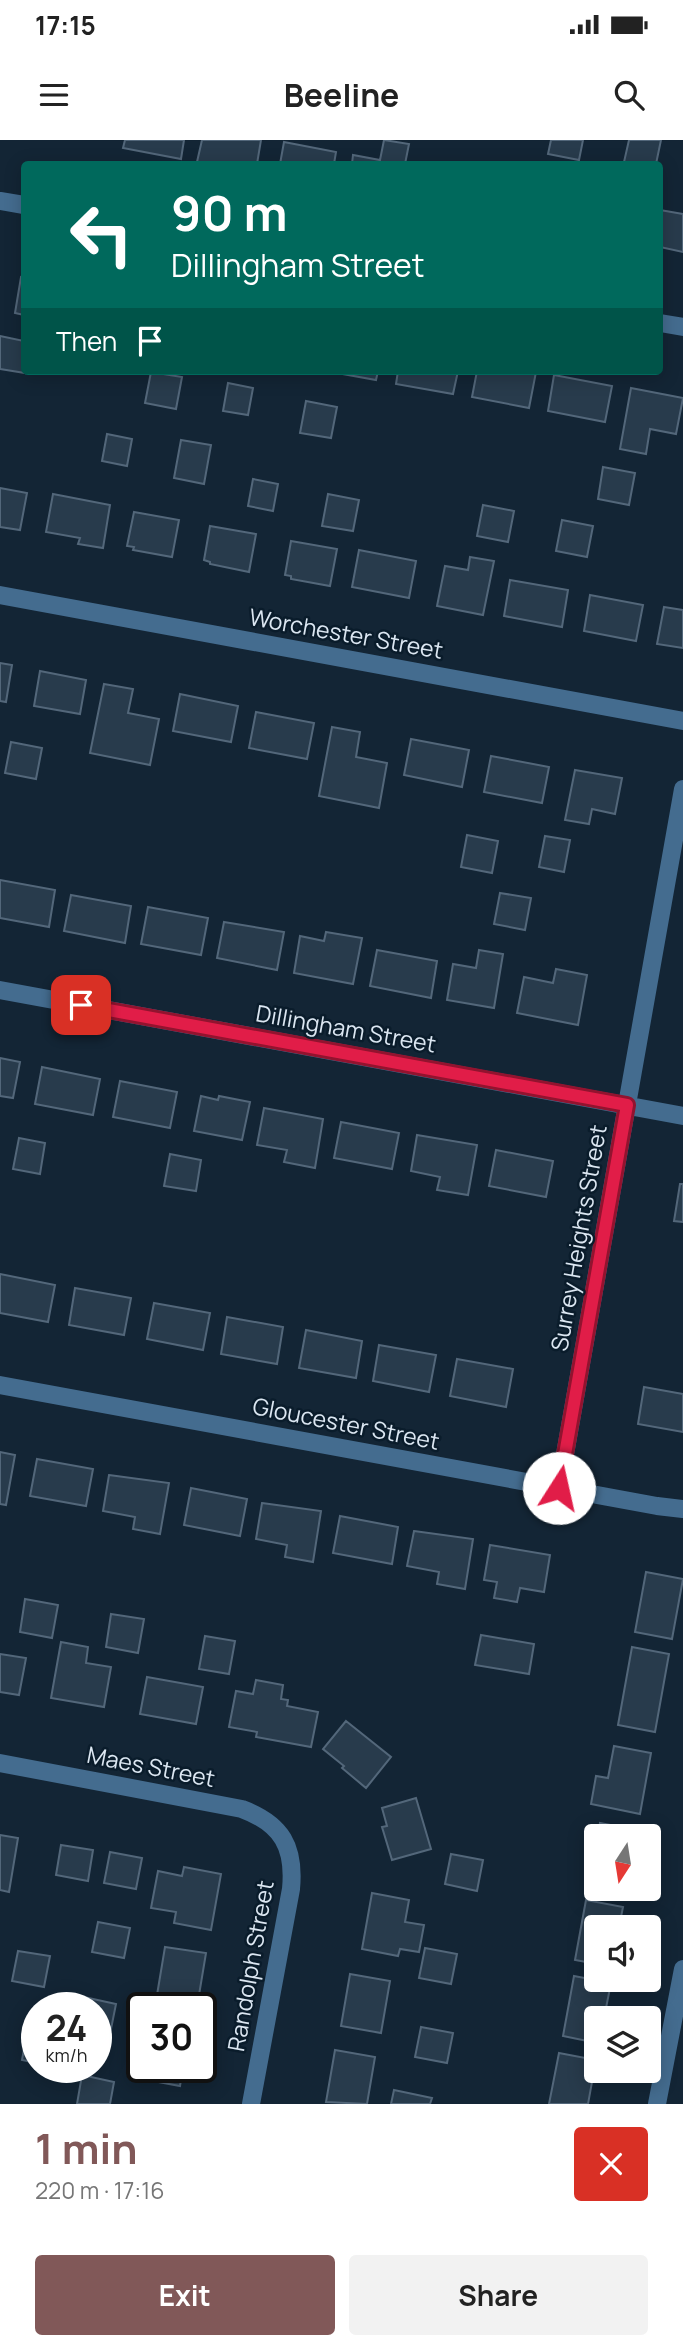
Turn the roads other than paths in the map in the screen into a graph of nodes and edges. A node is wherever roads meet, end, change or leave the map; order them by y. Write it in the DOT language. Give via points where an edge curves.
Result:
graph roads {
  1 [pos="0,201"];
  2 [pos="21,204"];
  3 [pos="663,324"];
  4 [pos="683,327"];
  5 [pos="0,595"];
  6 [pos="683,721"];
  7 [pos="683,789"];
  8 [pos="0,990"];
  9 [pos="627,1105"];
  10 [pos="683,1116"];
  11 [pos="0,1385"];
  12 [pos="559,1488"];
  13 [pos="683,1509"];
  14 [pos="0,1763"];
  15 [pos="284,1838"];
  16 [pos="683,1969"];
  17 [pos="251,2104"];
  18 [pos="657,2104"];
  1 -- 2 [label="street"];
  3 -- 4 [label="street"];
  5 -- 6 [label="street, Worchester Street"];
  7 -- 9 [label="street, Surrey Heights Street"];
  8 -- 9 [label="street, Dillingham Street"];
  9 -- 10 [label="street, Dillingham Street"];
  9 -- 12 [label="street, Surrey Heights Street"];
  11 -- 12 [label="street, Gloucester Street"];
  12 -- 13 [label="street, Gloucester Street"];
  14 -- 15 [label="street, Maes Street" via="242,1809 272,1824"];
  15 -- 17 [label="street, Randolph Street" via="291,1851 291,1888"];
  16 -- 18 [label="street"];
}
